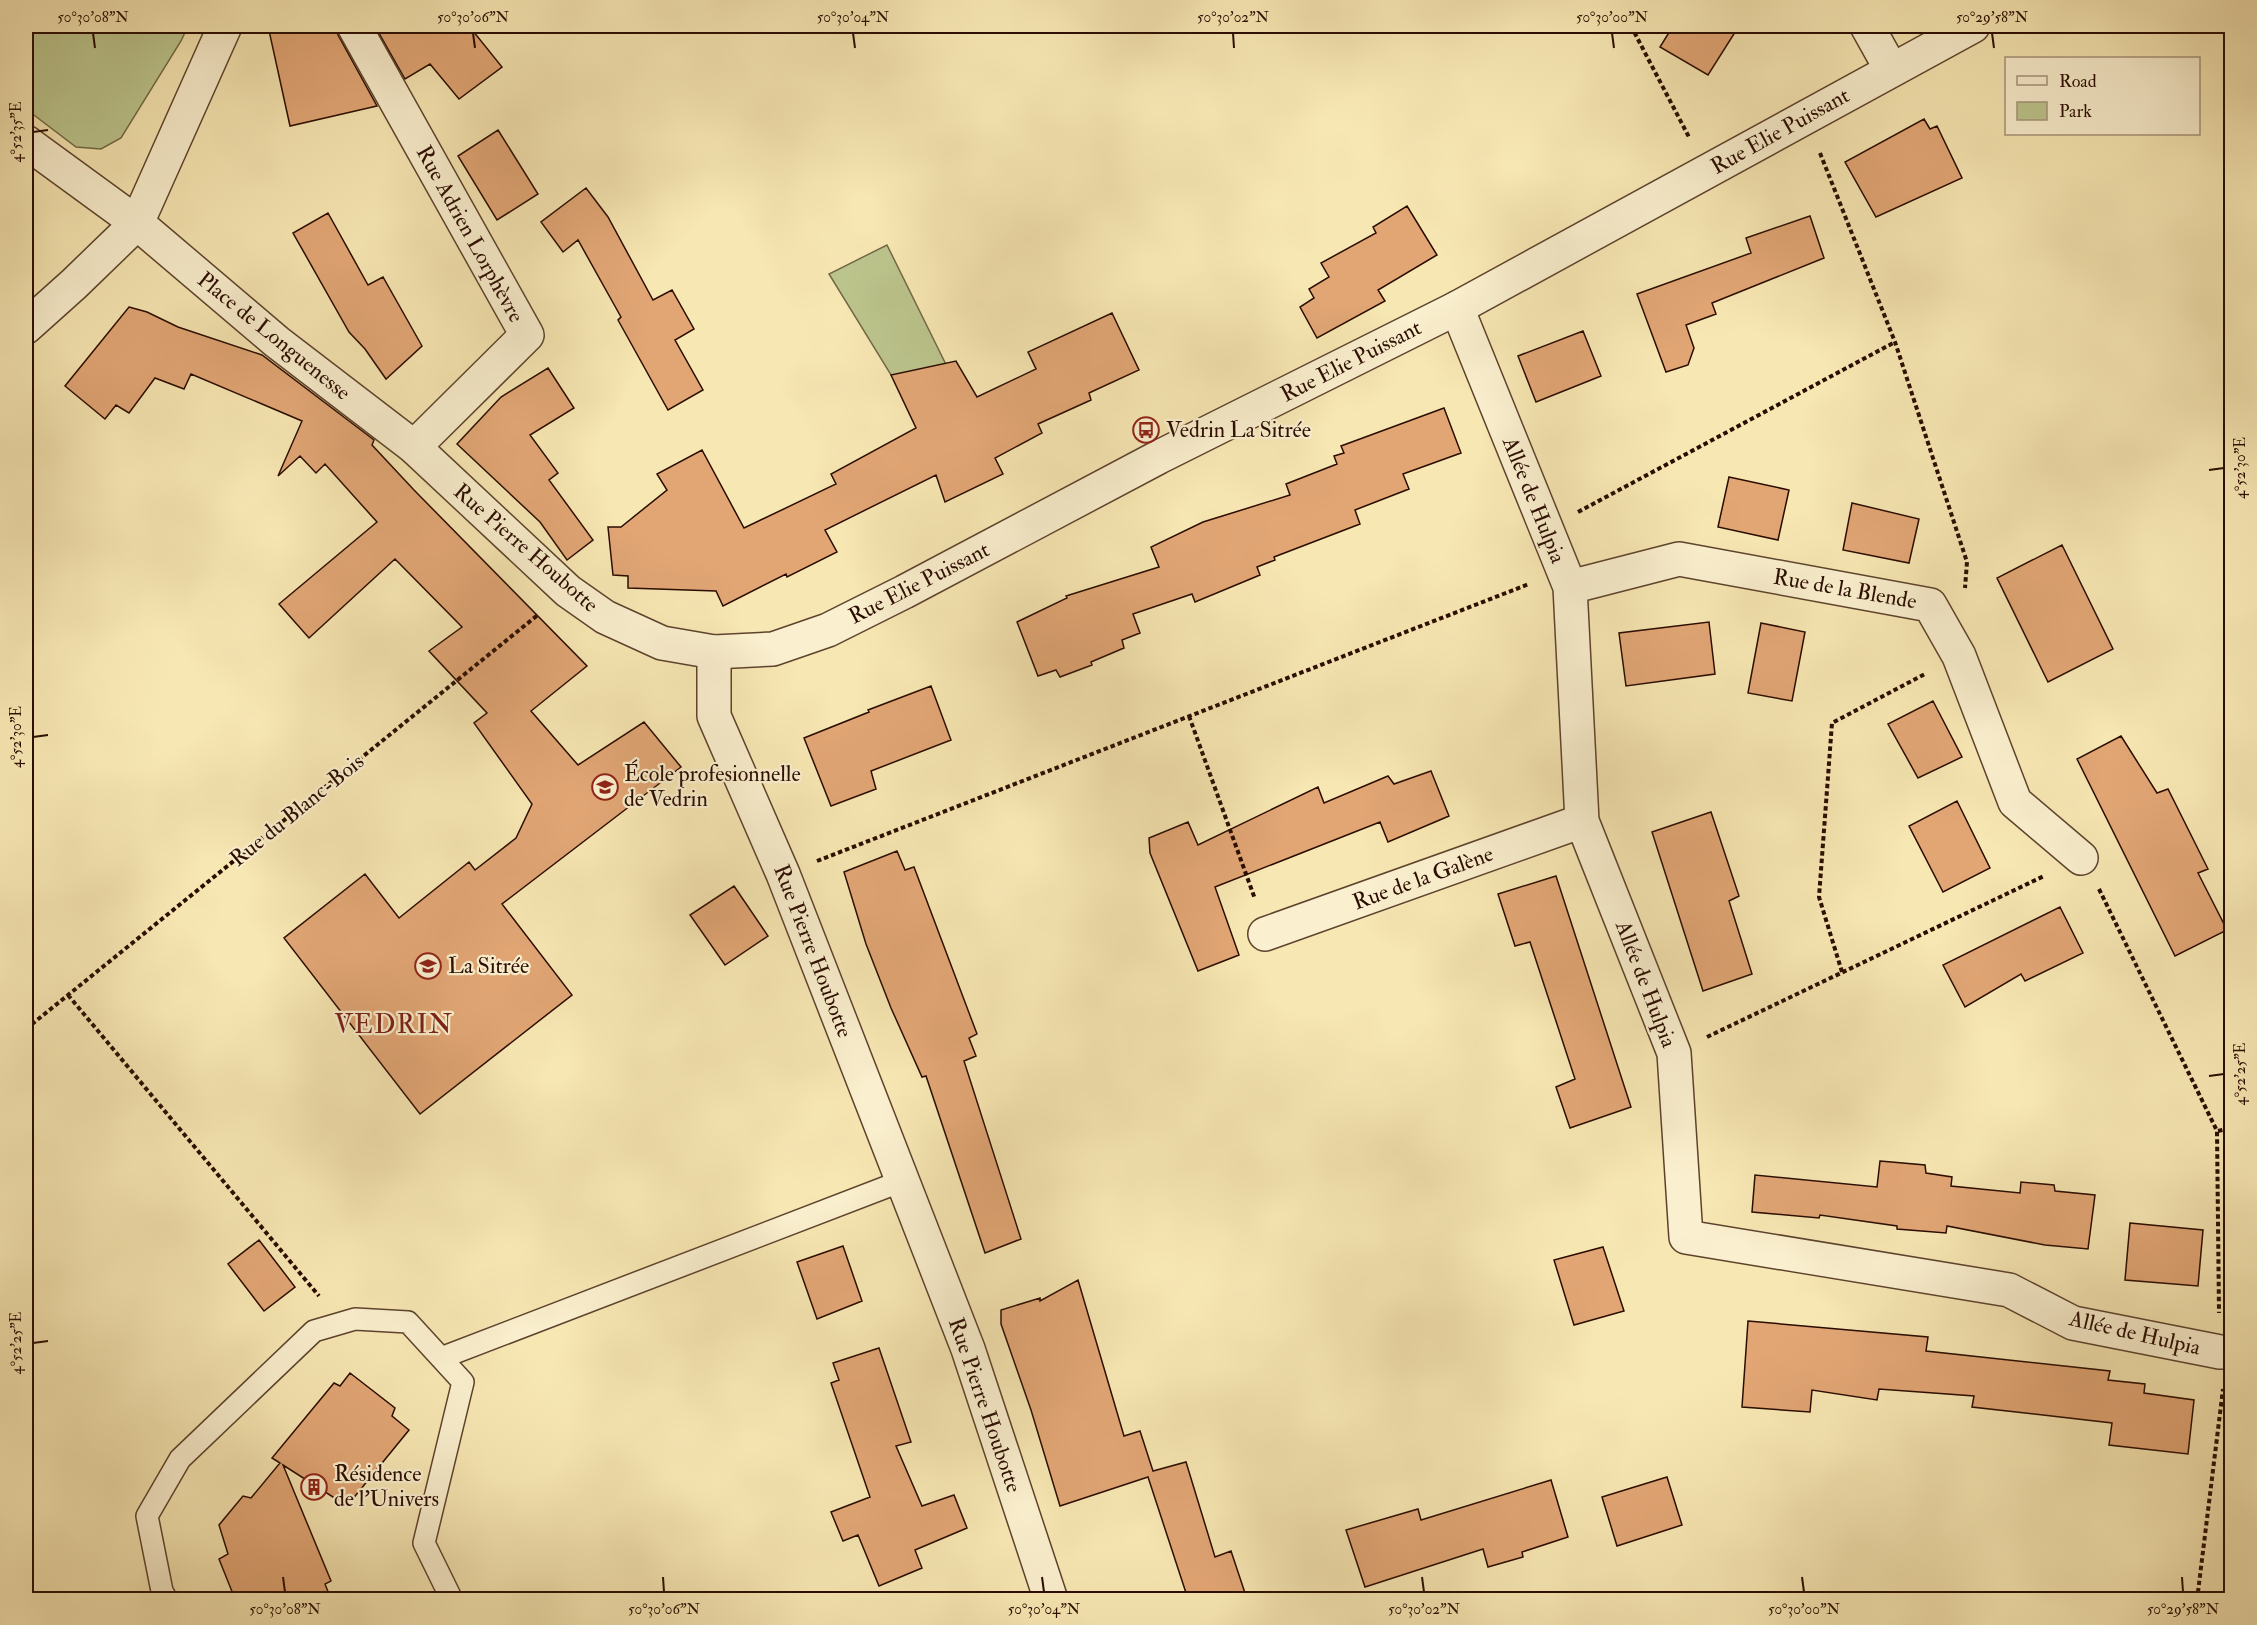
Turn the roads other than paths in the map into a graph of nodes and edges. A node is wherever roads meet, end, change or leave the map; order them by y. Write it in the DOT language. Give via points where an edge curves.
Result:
graph roads {
  1 [pos="225,26"];
  2 [pos="354,26"];
  3 [pos="1867,26"];
  4 [pos="1973,26"];
  5 [pos="1892,69"];
  6 [pos="26,142"];
  7 [pos="137,223"];
  8 [pos="1457,308"];
  9 [pos="26,327"];
  10 [pos="414,447"];
  11 [pos="1566,578"];
  12 [pos="714,651"];
  13 [pos="1582,821"];
  14 [pos="2081,858"];
  15 [pos="1265,934"];
  16 [pos="902,1181"];
  17 [pos="2226,1352"];
  18 [pos="441,1358"];
  19 [pos="167,1599"];
  20 [pos="452,1599"];
  21 [pos="1051,1599"];
  1 -- 7 [label="street"];
  2 -- 10 [label="street, Rue Adrien Lorphèvre" via="527,335"];
  3 -- 5 [label="street"];
  4 -- 5 [label="street, Rue Elie Puissant"];
  5 -- 8 [label="street, Rue Elie Puissant"];
  6 -- 7 [label="street, Place de Longuenesse"];
  7 -- 9 [label="street"];
  7 -- 10 [label="street, Place de Longuenesse" via="277,342"];
  8 -- 11 [label="street, Allée de Hulpia"];
  8 -- 12 [label="street, Rue Elie Puissant" via="1159,457 828,630 773,650"];
  10 -- 12 [label="street, Rue Pierre Houbotte" via="568,591 605,617 662,643"];
  11 -- 13 [label="street, Allée de Hulpia"];
  11 -- 14 [label="street, Rue de la Blende" via="1679,559 1930,605 1959,656 2015,802"];
  12 -- 16 [label="street, Rue Pierre Houbotte" via="714,716 783,874"];
  13 -- 15 [label="street, Rue de la Galène"];
  13 -- 17 [label="street, Allée de Hulpia" via="1674,1053 1686,1237 2009,1290 2073,1323"];
  16 -- 18 [label="lane"];
  16 -- 21 [label="street, Rue Pierre Houbotte" via="968,1349"];
  18 -- 19 [label="lane" via="408,1322 355,1320 314,1331 180,1459 147,1516"];
  18 -- 20 [label="lane" via="464,1382 424,1542"];
}
